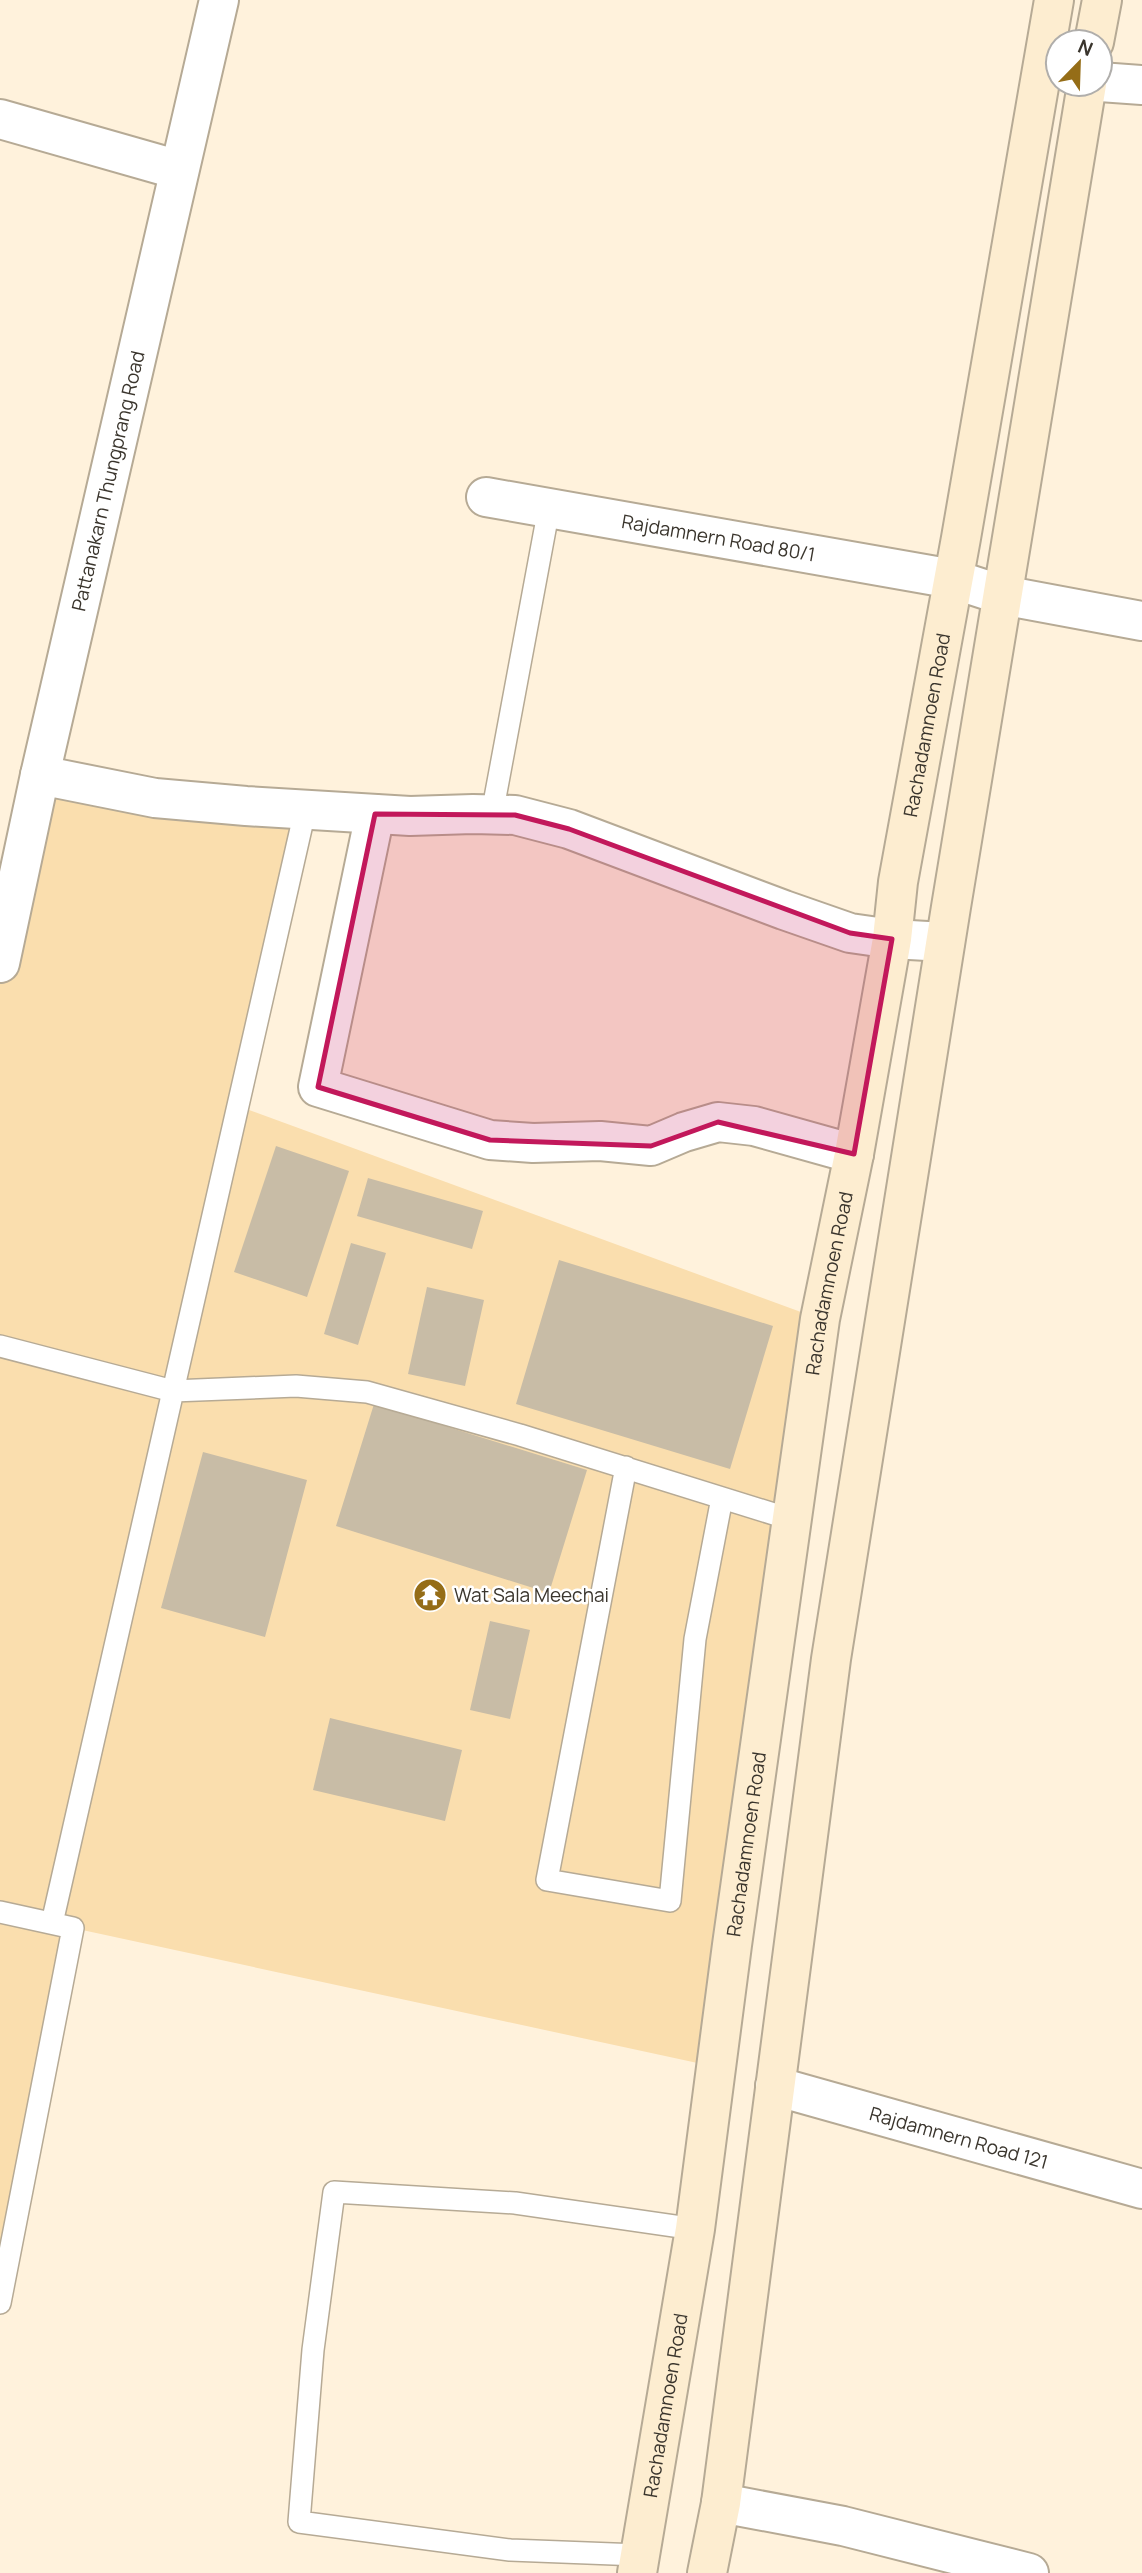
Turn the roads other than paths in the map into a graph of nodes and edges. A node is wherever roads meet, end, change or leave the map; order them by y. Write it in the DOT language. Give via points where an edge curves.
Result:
graph roads {
  1 [pos="219,0"];
  2 [pos="1054,0"];
  3 [pos="1102,0"];
  4 [pos="1097,28"];
  5 [pos="1114,83"];
  6 [pos="1142,85"];
  7 [pos="1085,98"];
  8 [pos="0,119"];
  9 [pos="179,170"];
  10 [pos="486,497"];
  11 [pos="548,508"];
  12 [pos="953,579"];
  13 [pos="1002,595"];
  14 [pos="1142,621"];
  15 [pos="40,775"];
  16 [pos="305,811"];
  17 [pos="375,814"];
  18 [pos="492,814"];
  19 [pos="892,939"];
  20 [pos="945,942"];
  21 [pos="0,963"];
  22 [pos="854,1154"];
  23 [pos="0,1346"];
  24 [pos="173,1391"];
  25 [pos="626,1467"];
  26 [pos="722,1498"];
  27 [pos="793,1520"];
  28 [pos="0,1912"];
  29 [pos="52,1923"];
  30 [pos="775,2086"];
  31 [pos="1142,2189"];
  32 [pos="695,2229"];
  33 [pos="0,2303"];
  34 [pos="721,2504"];
  35 [pos="638,2564"];
  36 [pos="707,2573"];
  37 [pos="1029,2573"];
  1 -- 9 [label="street, Pattanakarn Thungprang Road"];
  2 -- 12 [label="main road, Rachadamnoen Road"];
  3 -- 4 [label="main road"];
  5 -- 6 [label="street"];
  7 -- 13 [label="main road"];
  8 -- 9 [label="street"];
  9 -- 15 [label="street, Pattanakarn Thungprang Road"];
  10 -- 11 [label="street, Rajdamnern Road 80/1"];
  11 -- 12 [label="street, Rajdamnern Road 80/1"];
  11 -- 18 [label="lane"];
  12 -- 13 [label="street, Rajdamnern Road 80/1"];
  12 -- 19 [label="main road, Rachadamnoen Road" via="898,882"];
  13 -- 14 [label="street, Rajdamnern Road 80/1"];
  13 -- 20 [label="main road"];
  15 -- 16 [label="street" via="155,798"];
  15 -- 21 [label="street, Pattanakarn Thungprang Road"];
  16 -- 17 [label="street"];
  16 -- 24 [label="lane"];
  17 -- 18 [label="street"];
  17 -- 22 [label="street" via="318,1087 490,1140 651,1146 718,1122 754,1126"];
  18 -- 19 [label="street" via="569,829 850,933"];
  19 -- 20 [label="street"];
  19 -- 22 [label="main road, Rachadamnoen Road"];
  20 -- 30 [label="main road" via="831,1658"];
  22 -- 27 [label="main road, Rachadamnoen Road" via="820,1319"];
  23 -- 24 [label="lane"];
  24 -- 25 [label="lane" via="296,1386 367,1392"];
  24 -- 29 [label="lane"];
  25 -- 26 [label="lane"];
  25 -- 26 [label="lane" via="547,1880 670,1901 695,1639"];
  26 -- 27 [label="lane"];
  27 -- 32 [label="main road, Rachadamnoen Road"];
  28 -- 29 [label="lane"];
  29 -- 33 [label="lane" via="73,1928"];
  30 -- 31 [label="street, Rajdamnern Road 121"];
  30 -- 34 [label="main road"];
  32 -- 35 [label="main road, Rachadamnoen Road"];
  32 -- 35 [label="lane" via="515,2203 334,2192 313,2350 299,2522"];
  34 -- 36 [label="main road"];
  34 -- 37 [label="street" via="843,2526"];
}
